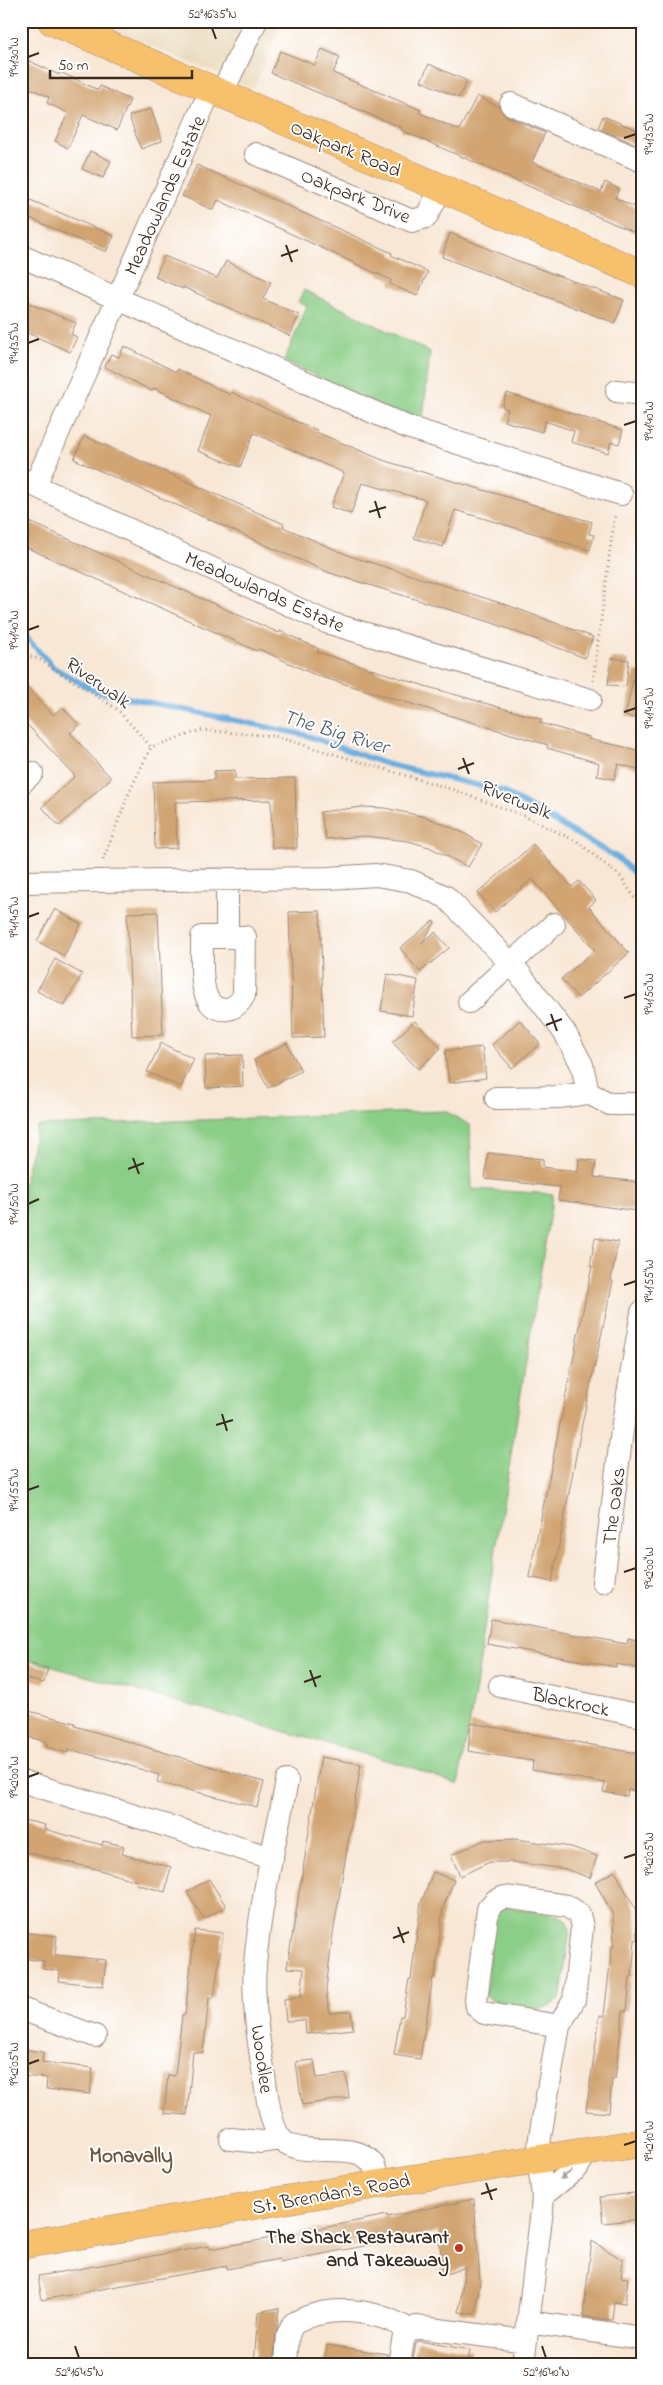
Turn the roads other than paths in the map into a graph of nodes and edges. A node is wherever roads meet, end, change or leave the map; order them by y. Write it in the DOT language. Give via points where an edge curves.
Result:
graph roads {
  1 [pos="52,21"];
  2 [pos="256,21"];
  3 [pos="216,93"];
  4 [pos="511,104"];
  5 [pos="256,154"];
  6 [pos="642,162"];
  7 [pos="441,188"];
  8 [pos="21,256"];
  9 [pos="642,274"];
  10 [pos="118,300"];
  11 [pos="617,391"];
  12 [pos="642,394"];
  13 [pos="28,482"];
  14 [pos="619,494"];
  15 [pos="590,700"];
  16 [pos="227,879"];
  17 [pos="21,882"];
  18 [pos="554,924"];
  19 [pos="227,936"];
  20 [pos="511,963"];
  21 [pos="469,1002"];
  22 [pos="588,1093"];
  23 [pos="496,1098"];
  24 [pos="642,1104"];
  25 [pos="642,1312"];
  26 [pos="603,1582"];
  27 [pos="500,1686"];
  28 [pos="642,1716"];
  29 [pos="21,1781"];
  30 [pos="287,1781"];
  31 [pos="272,1858"];
  32 [pos="21,2009"];
  33 [pos="559,2026"];
  34 [pos="95,2036"];
  35 [pos="231,2139"];
  36 [pos="281,2139"];
  37 [pos="642,2143"];
  38 [pos="586,2153"];
  39 [pos="538,2158"];
  40 [pos="379,2184"];
  41 [pos="544,2195"];
  42 [pos="21,2245"];
  43 [pos="409,2330"];
  44 [pos="527,2331"];
  45 [pos="642,2338"];
  46 [pos="286,2364"];
  47 [pos="399,2364"];
  48 [pos="523,2364"];
  1 -- 3 [label="main road, Oakpark Road"];
  2 -- 3 [label="street, Meadowlands Estate"];
  3 -- 7 [label="main road, Oakpark Road"];
  3 -- 10 [label="street, Meadowlands Estate"];
  4 -- 6 [label="street"];
  5 -- 7 [label="street, Oakpark Drive" via="412,221 426,217"];
  7 -- 9 [label="main road, Oakpark Road"];
  8 -- 10 [label="street, Meadowlands Estate"];
  10 -- 13 [label="street, Meadowlands Estate"];
  10 -- 14 [label="street, Meadowlands Estate" via="408,427"];
  11 -- 12 [label="street"];
  13 -- 15 [label="street, Meadowlands Estate" via="326,622"];
  16 -- 17 [label="street"];
  16 -- 19 [label="street"];
  16 -- 20 [label="street" via="376,875 411,881 446,897"];
  18 -- 20 [label="street"];
  20 -- 21 [label="street"];
  20 -- 22 [label="street" via="565,1033 582,1065"];
  22 -- 23 [label="street"];
  22 -- 24 [label="street" via="610,1104"];
  25 -- 26 [label="street, The Oaks" via="623,1423"];
  27 -- 28 [label="street, Blackrock"];
  29 -- 31 [label="street"];
  30 -- 31 [label="street, Woodlee"];
  31 -- 36 [label="street, Woodlee" via="255,1966 257,2027 266,2092"];
  32 -- 34 [label="street"];
  33 -- 33 [label="street" via="574,2000 582,1927 578,1914 567,1906 505,1897 495,1901 488,1909 477,2007 484,2013"];
  33 -- 39 [label="street"];
  35 -- 36 [label="street" via="262,2142"];
  36 -- 40 [label="street" via="293,2148 358,2153 373,2165"];
  37 -- 38 [label="main road, St. Brendan's Road"];
  38 -- 39 [label="main road, St. Brendan's Road"];
  38 -- 41 [label="street, one-way" via="577,2168"];
  39 -- 40 [label="main road, St. Brendan's Road"];
  39 -- 41 [label="street"];
  40 -- 42 [label="main road, St. Brendan's Road"];
  41 -- 44 [label="street"];
  43 -- 44 [label="street" via="416,2327"];
  43 -- 46 [label="street" via="399,2323 367,2313 316,2314 293,2324 288,2335"];
  43 -- 47 [label="street" via="404,2335"];
  44 -- 45 [label="street"];
  44 -- 48 [label="street"];
}
